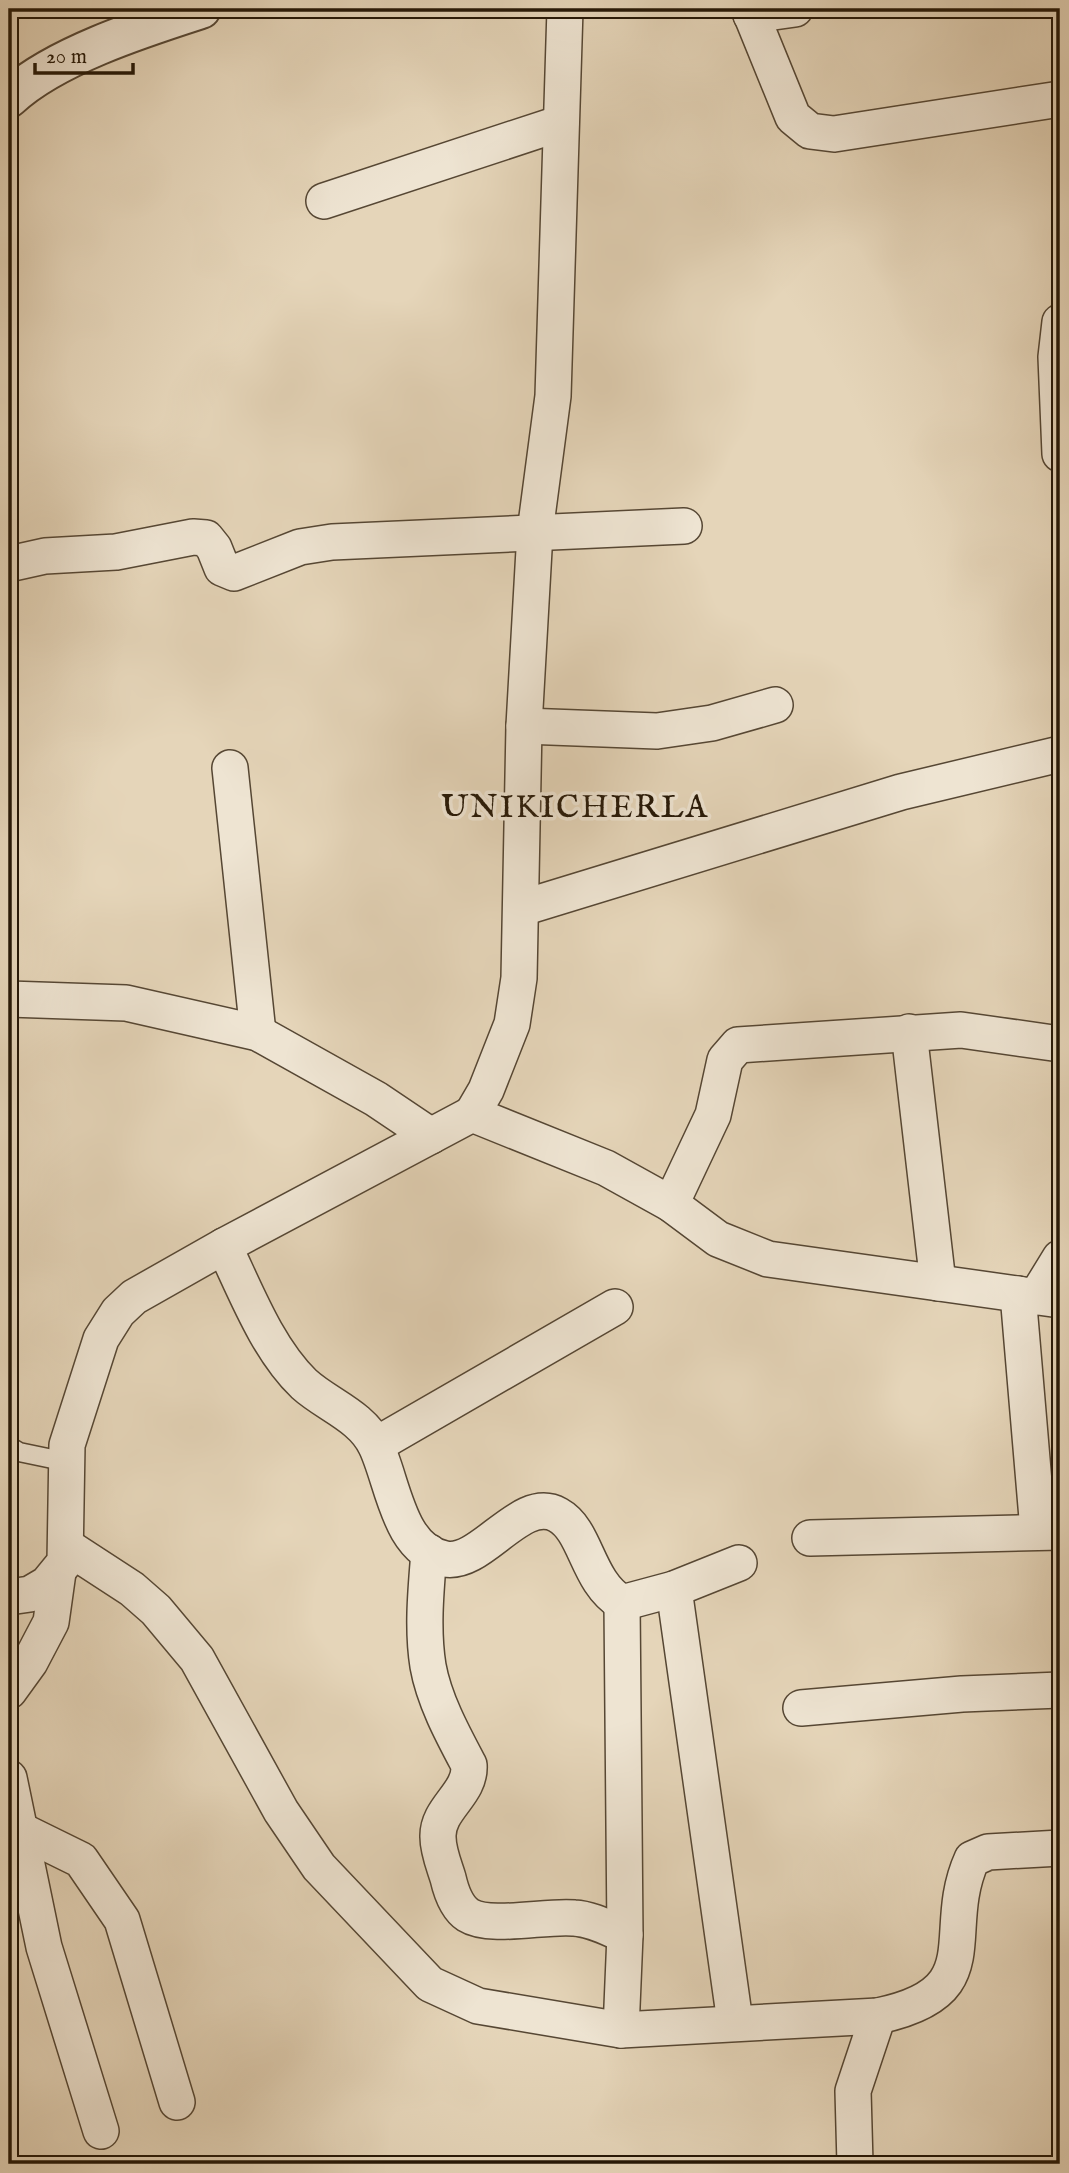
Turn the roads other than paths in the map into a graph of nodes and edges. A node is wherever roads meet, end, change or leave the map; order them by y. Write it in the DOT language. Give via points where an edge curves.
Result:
graph roads {
  1 [pos="565,9"];
  2 [pos="795,9"];
  3 [pos="194,10"];
  4 [pos="750,12"];
  5 [pos="9,98"];
  6 [pos="1060,99"];
  7 [pos="561,123"];
  8 [pos="324,201"];
  9 [pos="1060,322"];
  10 [pos="1060,454"];
  11 [pos="684,526"];
  12 [pos="535,531"];
  13 [pos="9,564"];
  14 [pos="775,705"];
  15 [pos="524,726"];
  16 [pos="1060,754"];
  17 [pos="230,768"];
  18 [pos="523,908"];
  19 [pos="9,999"];
  20 [pos="909,1032"];
  21 [pos="258,1033"];
  22 [pos="1060,1044"];
  23 [pos="472,1114"];
  24 [pos="431,1136"];
  25 [pos="671,1204"];
  26 [pos="224,1246"];
  27 [pos="1060,1258"];
  28 [pos="938,1283"];
  29 [pos="1038,1297"];
  30 [pos="615,1307"];
  31 [pos="376,1445"];
  32 [pos="9,1446"];
  33 [pos="67,1462"];
  34 [pos="1049,1531"];
  35 [pos="810,1538"];
  36 [pos="429,1552"];
  37 [pos="62,1559"];
  38 [pos="739,1563"];
  39 [pos="674,1589"];
  40 [pos="9,1597"];
  41 [pos="622,1603"];
  42 [pos="1060,1690"];
  43 [pos="9,1691"];
  44 [pos="800,1708"];
  45 [pos="9,1778"];
  46 [pos="20,1830"];
  47 [pos="1060,1848"];
  48 [pos="625,1935"];
  49 [pos="878,2016"];
  50 [pos="735,2022"];
  51 [pos="621,2029"];
  52 [pos="177,2102"];
  53 [pos="101,2131"];
  54 [pos="855,2164"];
  1 -- 7 [label="street"];
  2 -- 4 [label="street"];
  3 -- 5 [label="street" via="70,58"];
  4 -- 6 [label="street" via="793,117 810,131 834,134"];
  7 -- 8 [label="street"];
  7 -- 12 [label="street" via="553,396"];
  9 -- 10 [label="street" via="1056,357"];
  11 -- 12 [label="street"];
  12 -- 13 [label="street" via="332,542 300,547 234,573 222,568 206,538 193,537 116,552 46,556"];
  12 -- 15 [label="street"];
  14 -- 15 [label="street" via="712,723 657,731"];
  15 -- 18 [label="street"];
  16 -- 18 [label="street" via="901,792"];
  17 -- 21 [label="street"];
  18 -- 23 [label="street" via="512,1024"];
  19 -- 21 [label="street" via="126,1003"];
  20 -- 22 [label="street" via="961,1030"];
  20 -- 25 [label="street" via="738,1045 725,1060 713,1115"];
  20 -- 28 [label="street"];
  21 -- 24 [label="street" via="376,1099"];
  23 -- 24 [label="street"];
  23 -- 25 [label="street" via="606,1168"];
  24 -- 26 [label="street"];
  25 -- 28 [label="street" via="718,1239 768,1259"];
  26 -- 31 [label="street" via="275,1345 304,1383 364,1429"];
  26 -- 33 [label="street" via="134,1297 118,1312 101,1339 79,1401"];
  27 -- 29 [label="street"];
  28 -- 29 [label="street"];
  29 -- 34 [label="street"];
  30 -- 31 [label="street"];
  31 -- 36 [label="street" via="403,1521"];
  32 -- 33 [label="lane"];
  33 -- 37 [label="street"];
  34 -- 35 [label="street"];
  36 -- 41 [label="street" via="447,1560 465,1556 527,1515 545,1509 573,1528 600,1585"];
  36 -- 48 [label="street" via="428,1665 470,1775 442,1818 438,1834 455,1899 469,1916 484,1920 574,1918"];
  37 -- 40 [label="street" via="47,1584 30,1594"];
  37 -- 43 [label="street" via="51,1622"];
  37 -- 51 [label="street" via="132,1589 156,1610 197,1659 281,1811 319,1867 430,1984 478,2006"];
  38 -- 39 [label="street"];
  39 -- 41 [label="street"];
  39 -- 50 [label="street"];
  41 -- 48 [label="street"];
  42 -- 44 [label="street"];
  45 -- 46 [label="street"];
  46 -- 52 [label="street" via="81,1860 122,1920"];
  46 -- 53 [label="street" via="44,1947"];
  47 -- 49 [label="street" via="988,1852 972,1859 964,1877 956,1966 927,2000"];
  48 -- 51 [label="street"];
  49 -- 50 [label="street"];
  49 -- 54 [label="street" via="853,2091"];
  50 -- 51 [label="street"];
}
